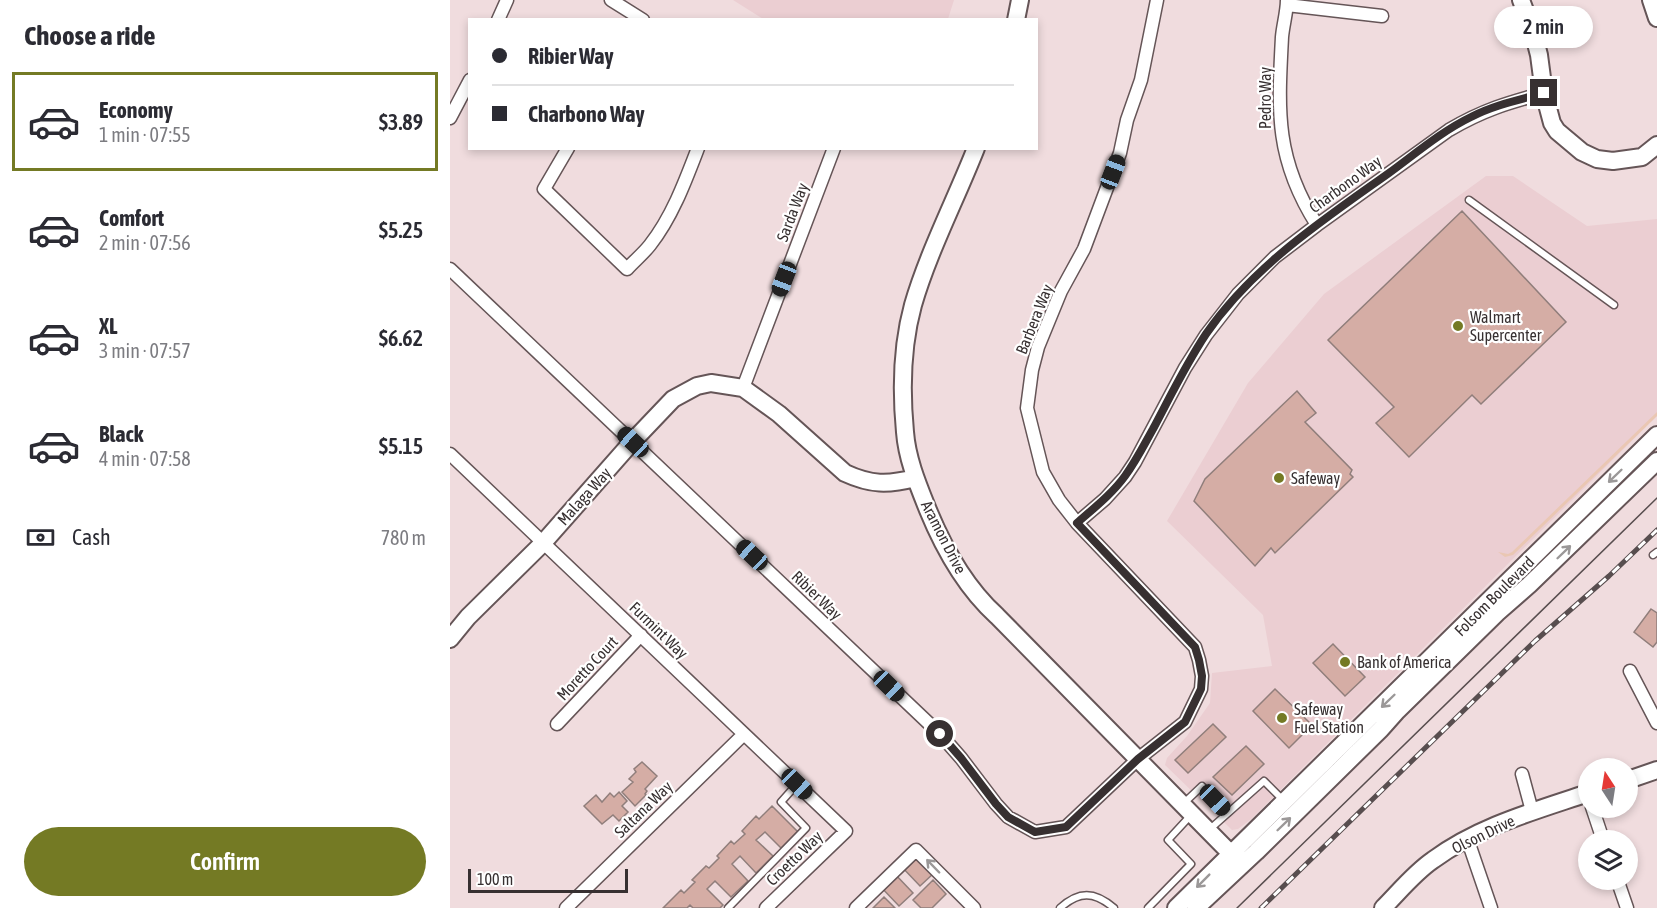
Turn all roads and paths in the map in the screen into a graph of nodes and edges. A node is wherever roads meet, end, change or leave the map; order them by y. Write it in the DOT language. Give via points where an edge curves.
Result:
graph roads {
  1 [pos="507,0"];
  2 [pos="611,0"];
  3 [pos="1020,0"];
  4 [pos="1157,0"];
  5 [pos="1521,0"];
  6 [pos="1651,0"];
  7 [pos="1287,2"];
  8 [pos="1382,16"];
  9 [pos="634,17"];
  10 [pos="499,18"];
  11 [pos="1016,18"];
  12 [pos="1657,18"];
  13 [pos="468,84"];
  14 [pos="1544,93"];
  15 [pos="450,118"];
  16 [pos="1657,145"];
  17 [pos="567,150"];
  18 [pos="697,150"];
  19 [pos="833,150"];
  20 [pos="975,150"];
  21 [pos="1470,200"];
  22 [pos="1317,225"];
  23 [pos="450,269"];
  24 [pos="1614,304"];
  25 [pos="743,388"];
  26 [pos="1657,435"];
  27 [pos="633,442"];
  28 [pos="450,454"];
  29 [pos="1657,461"];
  30 [pos="915,478"];
  31 [pos="1077,523"];
  32 [pos="543,543"];
  33 [pos="452,631"];
  34 [pos="641,635"];
  35 [pos="1630,671"];
  36 [pos="1657,723"];
  37 [pos="557,724"];
  38 [pos="744,734"];
  39 [pos="1138,759"];
  40 [pos="1657,770"];
  41 [pos="1522,774"];
  42 [pos="1638,777"];
  43 [pos="797,784"];
  44 [pos="1578,801"];
  45 [pos="1285,802"];
  46 [pos="1188,809"];
  47 [pos="1532,811"];
  48 [pos="1228,813"];
  49 [pos="846,831"];
  50 [pos="1209,831"];
  51 [pos="1467,838"];
  52 [pos="1236,859"];
  53 [pos="1621,890"];
  54 [pos="566,908"];
  55 [pos="728,908"];
  56 [pos="766,908"];
  57 [pos="856,908"];
  58 [pos="974,908"];
  59 [pos="1060,908"];
  60 [pos="1114,908"];
  61 [pos="1148,908"];
  62 [pos="1176,908"];
  63 [pos="1197,908"];
  64 [pos="1383,908"];
  65 [pos="1491,908"];
  66 [pos="1627,908"];
  1 -- 10 [label="street"];
  2 -- 9 [label="street"];
  3 -- 11 [label="street"];
  4 -- 31 [label="street, Barbera Way" via="1141,80 1120,153 1084,249 1038,347 1032,370 1027,408 1043,472"];
  5 -- 14 [label="street" via="1539,55"];
  6 -- 12 [label="street"];
  7 -- 8 [label="street"];
  7 -- 22 [label="street, Pedro Way" via="1279,105 1282,137 1289,169"];
  13 -- 15 [label="street"];
  14 -- 16 [label="street" via="1557,131 1597,159 1642,157"];
  14 -- 22 [label="street, Charbono Way" via="1470,117"];
  17 -- 18 [label="street" via="544,189 627,269 649,247 664,224"];
  19 -- 25 [label="street, Sarda Way"];
  20 -- 30 [label="street, Aramon Drive" via="913,305 906,343 905,433"];
  21 -- 24 [label="lane"];
  22 -- 31 [label="street, Charbono Way" via="1275,257 1221,314 1185,369 1125,477"];
  23 -- 27 [label="street, Ribier Way"];
  25 -- 27 [label="street, Malaga Way" via="711,382 682,393"];
  25 -- 30 [label="street, Malaga Way" via="779,414 844,473 885,484"];
  26 -- 45 [label="street, Folsom Boulevard, one-way"];
  27 -- 32 [label="street, Malaga Way"];
  27 -- 39 [label="street, Ribier Way" via="940,734 1008,817 1035,832 1066,827"];
  28 -- 32 [label="street, Furmint Way"];
  52 -- 29 [label="street, Folsom Boulevard, one-way" via="1381,729"];
  30 -- 39 [label="street, Aramon Drive" via="945,547 982,602"];
  31 -- 39 [label="street, Barbera Way" via="1195,647 1199,660 1201,689 1185,722"];
  32 -- 33 [label="street, Malaga Way"];
  32 -- 34 [label="street, Furmint Way"];
  34 -- 37 [label="street, Moretto Court"];
  34 -- 38 [label="street, Furmint Way"];
  35 -- 36 [label="street"];
  38 -- 43 [label="street, Furmint Way"];
  38 -- 54 [label="street, Saltana Way"];
  39 -- 46 [label="street, Aramon Drive"];
  40 -- 42 [label="street"];
  41 -- 47 [label="street, Olson Drive"];
  43 -- 49 [label="street, Furmint Way"];
  43 -- 55 [label="lane" via="781,802 806,828"];
  44 -- 47 [label="street, Olson Drive"];
  45 -- 48 [label="lane" via="1264,781"];
  45 -- 52 [label="street, Folsom Boulevard"];
  46 -- 48 [label="lane" via="1202,786"];
  46 -- 50 [label="street, Aramon Drive"];
  46 -- 61 [label="lane" via="1168,840 1191,864"];
  47 -- 51 [label="street, Olson Drive"];
  48 -- 50 [label="lane"];
  49 -- 56 [label="street, Croetto Way"];
  50 -- 52 [label="street, Aramon Drive"];
  51 -- 64 [label="street, Olson Drive" via="1431,861"];
  51 -- 65 [label="street"];
  52 -- 62 [label="street, Folsom Boulevard, one-way"];
  52 -- 63 [label="street, Folsom Boulevard"];
  53 -- 66 [label="street"];
  58 -- 57 [label="street, one-way" via="916,850"];
  59 -- 60 [label="lane" via="1084,894 1103,898"];
}
